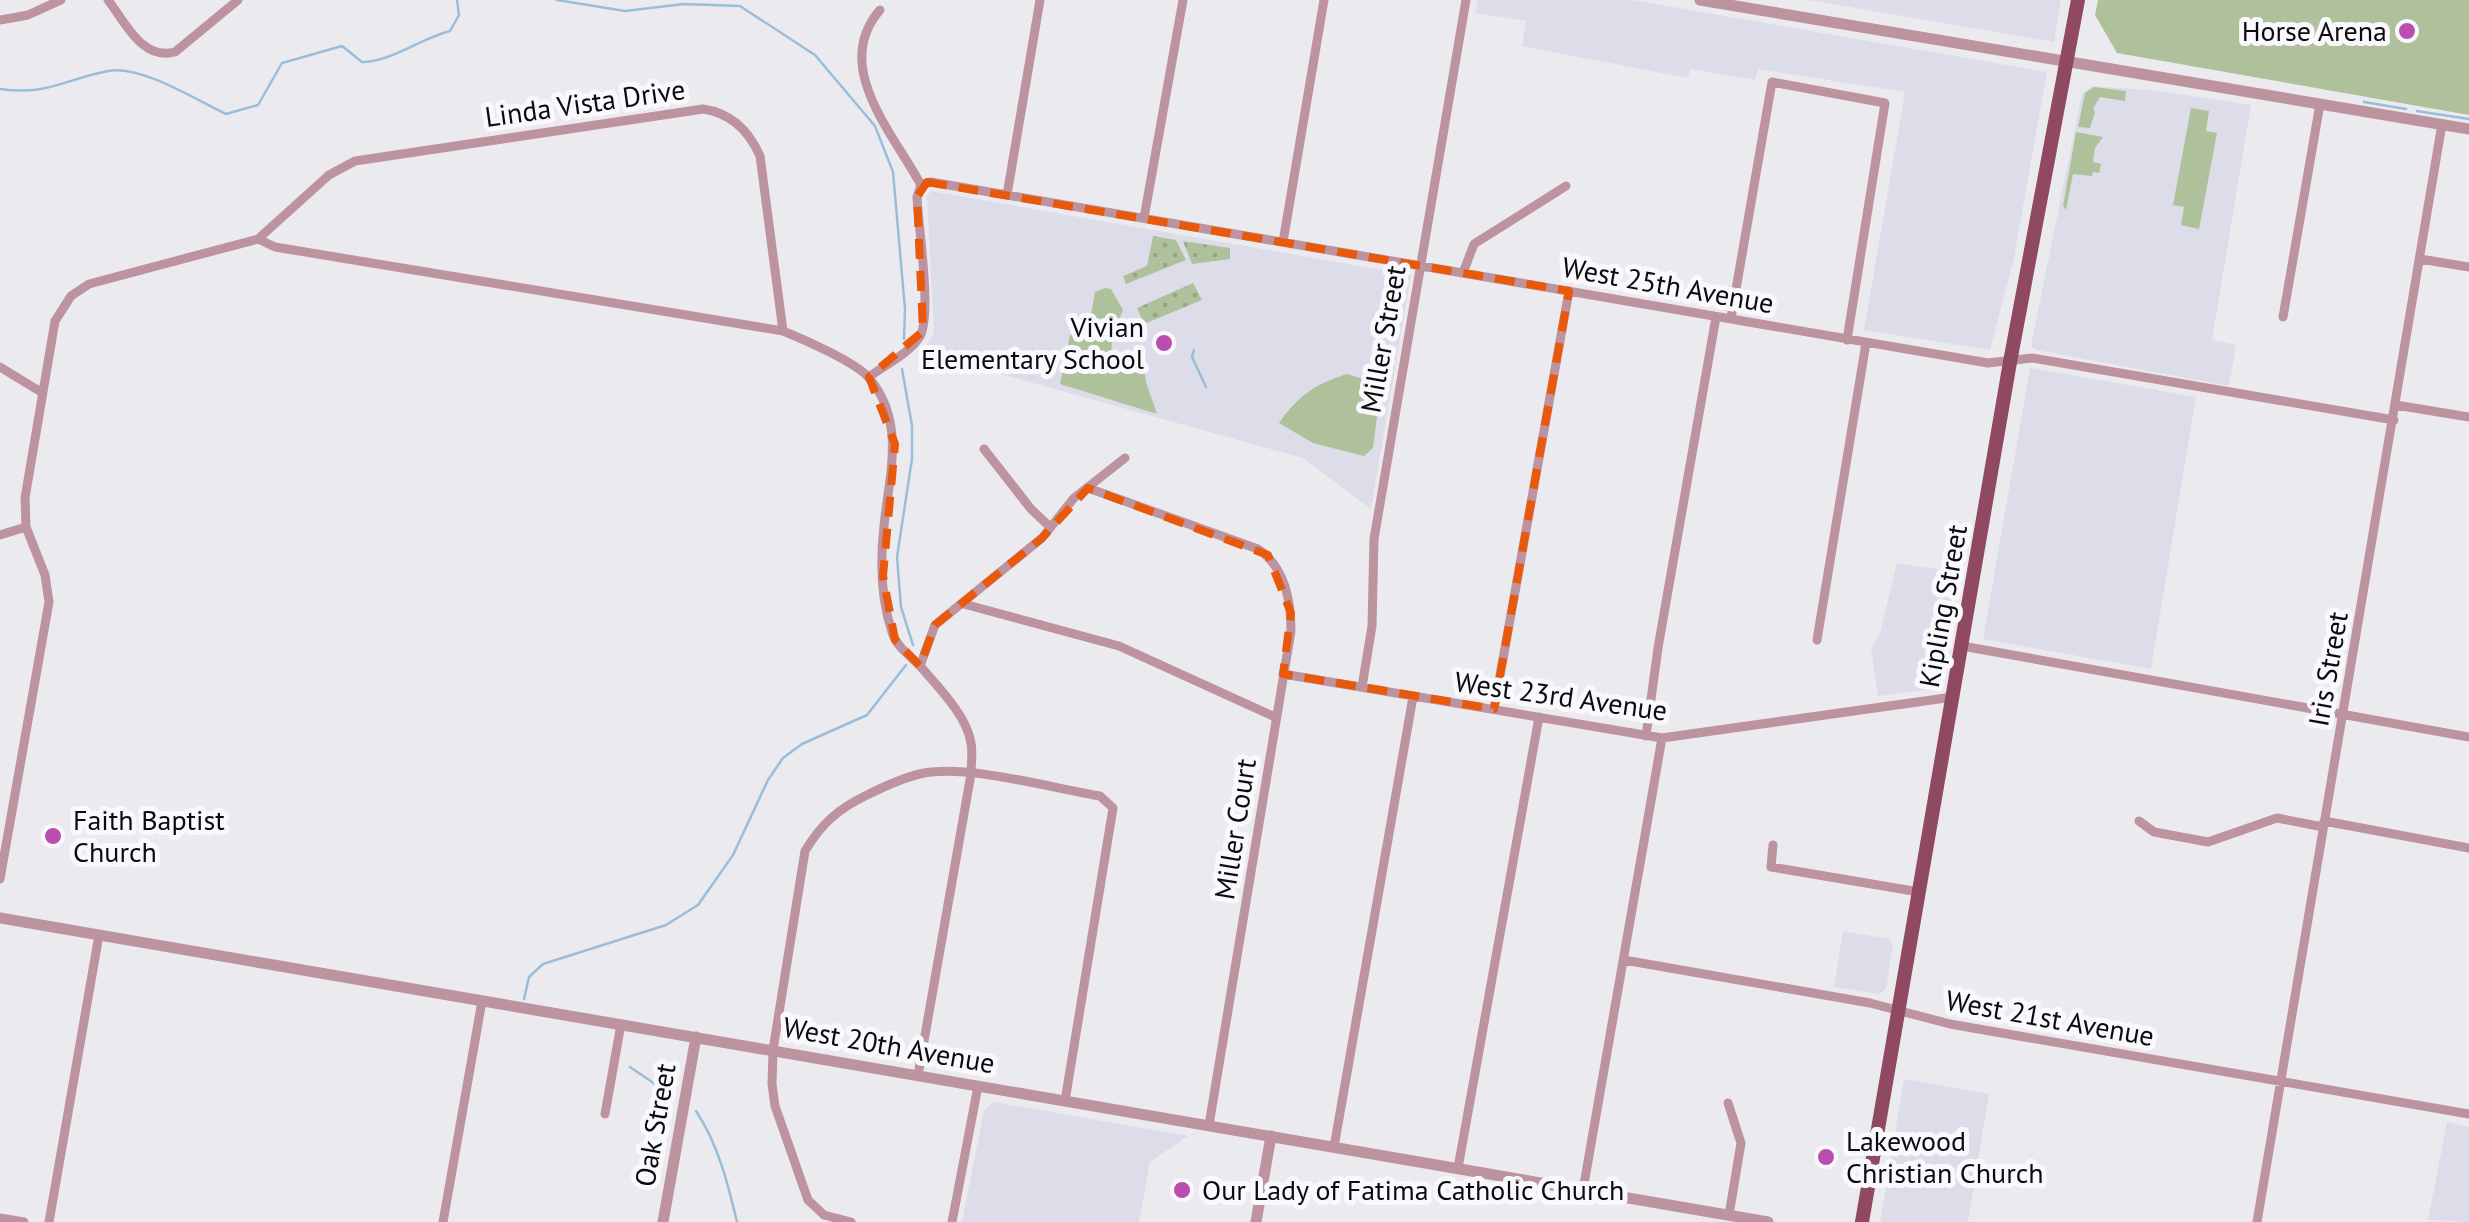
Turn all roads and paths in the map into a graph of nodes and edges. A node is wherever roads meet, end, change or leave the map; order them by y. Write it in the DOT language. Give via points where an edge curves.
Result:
graph roads {
  1 [pos="61,0"];
  2 [pos="108,0"];
  3 [pos="238,0"];
  4 [pos="1040,0"];
  5 [pos="1183,0"];
  6 [pos="1324,0"];
  7 [pos="1466,0"];
  8 [pos="1700,0"];
  9 [pos="2078,0"];
  10 [pos="1715,1"];
  11 [pos="880,10"];
  12 [pos="0,20"];
  13 [pos="2067,62"];
  14 [pos="2320,104"];
  15 [pos="2442,124"];
  16 [pos="2469,129"];
  17 [pos="921,185"];
  18 [pos="1566,186"];
  19 [pos="1007,195"];
  20 [pos="1144,218"];
  21 [pos="258,239"];
  22 [pos="1283,242"];
  23 [pos="2420,259"];
  24 [pos="1422,266"];
  25 [pos="2469,267"];
  26 [pos="1462,273"];
  27 [pos="1569,291"];
  28 [pos="1716,316"];
  29 [pos="2283,317"];
  30 [pos="1730,318"];
  31 [pos="783,332"];
  32 [pos="1847,340"];
  33 [pos="1866,343"];
  34 [pos="2010,362"];
  35 [pos="0,367"];
  36 [pos="869,376"];
  37 [pos="41,392"];
  38 [pos="2396,405"];
  39 [pos="2469,418"];
  40 [pos="2394,420"];
  41 [pos="984,449"];
  42 [pos="1125,458"];
  43 [pos="1088,488"];
  44 [pos="26,527"];
  45 [pos="1050,527"];
  46 [pos="0,535"];
  47 [pos="964,604"];
  48 [pos="1816,640"];
  49 [pos="1962,646"];
  50 [pos="920,666"];
  51 [pos="1283,674"];
  52 [pos="1362,688"];
  53 [pos="1412,697"];
  54 [pos="1953,697"];
  55 [pos="1494,710"];
  56 [pos="2344,714"];
  57 [pos="1276,717"];
  58 [pos="1539,717"];
  59 [pos="1646,736"];
  60 [pos="2469,737"];
  61 [pos="1662,738"];
  62 [pos="971,774"];
  63 [pos="2139,821"];
  64 [pos="2324,824"];
  65 [pos="1772,845"];
  66 [pos="2469,848"];
  67 [pos="0,878"];
  68 [pos="1919,892"];
  69 [pos="0,918"];
  70 [pos="99,935"];
  71 [pos="1624,960"];
  72 [pos="482,1000"];
  73 [pos="1898,1010"];
  74 [pos="621,1024"];
  75 [pos="696,1037"];
  76 [pos="773,1050"];
  77 [pos="918,1075"];
  78 [pos="2280,1081"];
  79 [pos="978,1086"];
  80 [pos="1065,1101"];
  81 [pos="1728,1102"];
  82 [pos="605,1114"];
  83 [pos="2469,1114"];
  84 [pos="1208,1125"];
  85 [pos="1270,1136"];
  86 [pos="1334,1146"];
  87 [pos="1458,1168"];
  88 [pos="1583,1190"];
  89 [pos="1728,1215"];
  90 [pos="0,1218"];
  91 [pos="24,1222"];
  92 [pos="50,1222"];
  93 [pos="442,1222"];
  94 [pos="663,1222"];
  95 [pos="851,1222"];
  96 [pos="952,1222"];
  97 [pos="1256,1222"];
  98 [pos="1768,1222"];
  99 [pos="1862,1222"];
  100 [pos="2257,1222"];
  1 -- 12 [label="street"];
  2 -- 3 [label="street" via="142,46 165,54"];
  4 -- 19 [label="street"];
  5 -- 20 [label="street"];
  6 -- 22 [label="street"];
  7 -- 24 [label="street, Miller Street"];
  8 -- 10 [label="street"];
  9 -- 13 [label="main road, Kipling Street"];
  10 -- 13 [label="street"];
  11 -- 17 [label="street" via="865,37 862,76"];
  13 -- 14 [label="street"];
  13 -- 34 [label="main road, Kipling Street"];
  14 -- 15 [label="street"];
  14 -- 29 [label="street"];
  15 -- 16 [label="street"];
  15 -- 23 [label="street, Iris Street"];
  17 -- 19 [label="street, West 25th Avenue"];
  17 -- 36 [label="street" via="916,197 923,331"];
  18 -- 26 [label="street" via="1474,244"];
  19 -- 20 [label="street, West 25th Avenue"];
  20 -- 22 [label="street, West 25th Avenue"];
  21 -- 31 [label="street"];
  21 -- 31 [label="street, Linda Vista Drive" via="330,174 355,161 714,110 737,123 760,156"];
  21 -- 37 [label="street, Linda Vista Drive" via="89,284 71,296 55,321"];
  22 -- 24 [label="street, West 25th Avenue"];
  23 -- 25 [label="street"];
  23 -- 38 [label="street, Iris Street"];
  24 -- 26 [label="street, West 25th Avenue"];
  24 -- 52 [label="street, Miller Street" via="1374,539"];
  26 -- 27 [label="street, West 25th Avenue"];
  27 -- 28 [label="street, West 25th Avenue"];
  27 -- 55 [label="street"];
  28 -- 30 [label="street, West 25th Avenue"];
  28 -- 59 [label="street"];
  30 -- 32 [label="street, West 25th Avenue"];
  30 -- 32 [label="street" via="1772,82 1886,103"];
  31 -- 36 [label="street"];
  32 -- 33 [label="street, West 25th Avenue"];
  33 -- 34 [label="street, West 25th Avenue"];
  33 -- 48 [label="street"];
  34 -- 40 [label="street, West 25th Avenue" via="2032,358"];
  34 -- 49 [label="main road, Kipling Street"];
  35 -- 37 [label="street"];
  36 -- 50 [label="street" via="889,414 895,444 883,546 887,615 894,640"];
  37 -- 44 [label="street, Linda Vista Drive" via="24,498"];
  38 -- 39 [label="street"];
  38 -- 40 [label="street, Iris Street"];
  40 -- 56 [label="street, Iris Street"];
  41 -- 45 [label="street"];
  42 -- 43 [label="street"];
  43 -- 45 [label="street"];
  43 -- 51 [label="street, Miller Court" via="1258,549 1278,568 1292,630"];
  44 -- 46 [label="street"];
  44 -- 67 [label="street" via="46,575 48,602"];
  45 -- 47 [label="street"];
  47 -- 50 [label="street" via="935,625"];
  47 -- 57 [label="street" via="1119,646"];
  49 -- 54 [label="main road, Kipling Street"];
  49 -- 56 [label="street"];
  50 -- 62 [label="street" via="962,720 972,742"];
  51 -- 52 [label="street, West 23rd Avenue"];
  51 -- 57 [label="street, Miller Court"];
  52 -- 53 [label="street, West 23rd Avenue"];
  53 -- 55 [label="street, West 23rd Avenue"];
  53 -- 86 [label="street"];
  54 -- 61 [label="street, West 23rd Avenue"];
  54 -- 68 [label="main road, Kipling Street"];
  55 -- 58 [label="street, West 23rd Avenue"];
  56 -- 60 [label="street"];
  56 -- 64 [label="street, Iris Street"];
  57 -- 84 [label="street, Miller Court"];
  58 -- 59 [label="street, West 23rd Avenue"];
  58 -- 87 [label="street"];
  59 -- 61 [label="street, West 23rd Avenue"];
  61 -- 71 [label="street"];
  62 -- 76 [label="street" via="927,772 897,780 840,808 820,826 805,851"];
  62 -- 77 [label="street"];
  62 -- 80 [label="street" via="1100,796 1113,808"];
  63 -- 64 [label="street" via="2154,832 2208,842 2276,818"];
  64 -- 66 [label="street"];
  64 -- 78 [label="street, Iris Street"];
  65 -- 68 [label="street" via="1771,867"];
  68 -- 73 [label="main road, Kipling Street"];
  69 -- 70 [label="street, West 20th Avenue"];
  70 -- 72 [label="street, West 20th Avenue"];
  70 -- 92 [label="street"];
  71 -- 73 [label="street, West 21st Avenue"];
  71 -- 88 [label="street"];
  72 -- 74 [label="street, West 20th Avenue"];
  72 -- 93 [label="street"];
  73 -- 78 [label="street, West 21st Avenue"];
  73 -- 99 [label="main road, Kipling Street"];
  74 -- 75 [label="street, West 20th Avenue"];
  74 -- 82 [label="street"];
  75 -- 76 [label="street, West 20th Avenue"];
  75 -- 94 [label="street, Oak Street"];
  76 -- 77 [label="street, West 20th Avenue"];
  76 -- 95 [label="street" via="776,1106 808,1200 824,1215"];
  77 -- 79 [label="street, West 20th Avenue"];
  78 -- 83 [label="street, West 21st Avenue"];
  78 -- 100 [label="street, Iris Street"];
  79 -- 80 [label="street, West 20th Avenue"];
  79 -- 96 [label="street"];
  80 -- 84 [label="street, West 20th Avenue"];
  81 -- 89 [label="street" via="1740,1142"];
  84 -- 85 [label="street, West 20th Avenue"];
  85 -- 86 [label="street, West 20th Avenue"];
  85 -- 97 [label="street"];
  86 -- 87 [label="street, West 20th Avenue"];
  87 -- 88 [label="street, West 20th Avenue"];
  88 -- 89 [label="street, West 20th Avenue"];
  89 -- 98 [label="street, West 20th Avenue"];
  90 -- 91 [label="street"];
}
